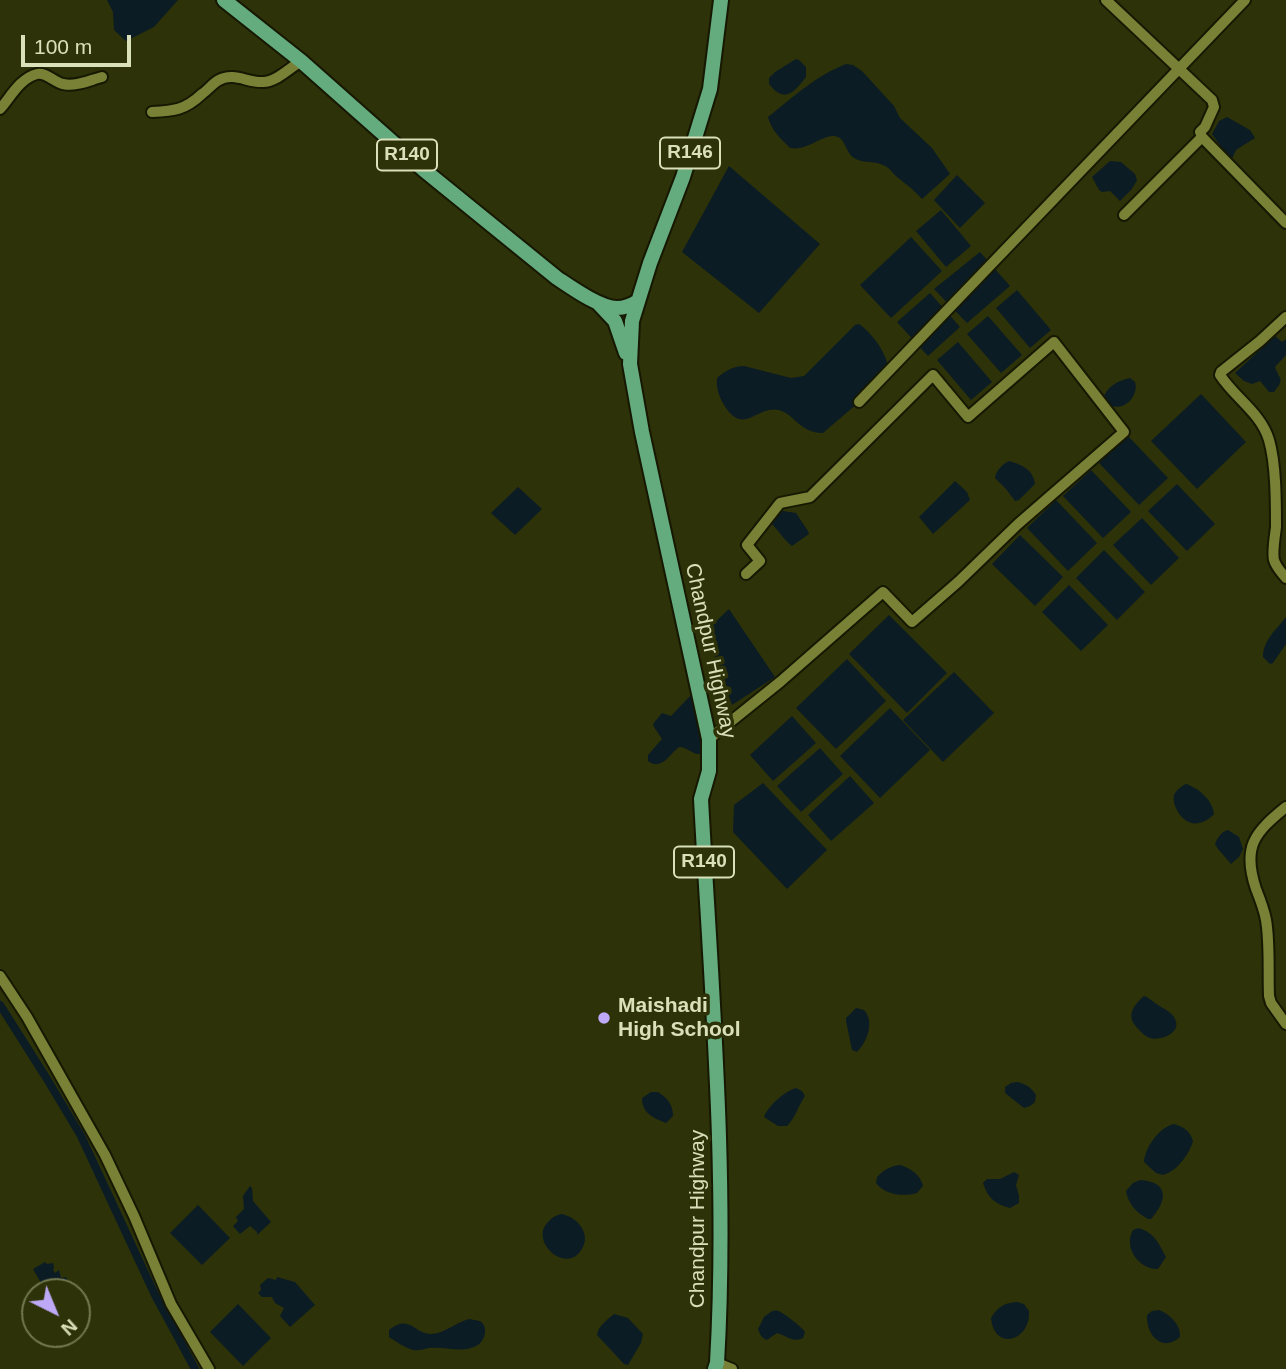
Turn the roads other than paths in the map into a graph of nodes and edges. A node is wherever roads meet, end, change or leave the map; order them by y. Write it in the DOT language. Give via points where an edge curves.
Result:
graph roads {
  1 [pos="224,0"];
  2 [pos="721,0"];
  3 [pos="1106,0"];
  4 [pos="1245,0"];
  5 [pos="301,61"];
  6 [pos="102,77"];
  7 [pos="0,109"];
  8 [pos="152,112"];
  9 [pos="1202,137"];
  10 [pos="1124,215"];
  11 [pos="1286,223"];
  12 [pos="596,301"];
  13 [pos="638,301"];
  14 [pos="1286,317"];
  15 [pos="630,364"];
  16 [pos="859,402"];
  17 [pos="746,574"];
  18 [pos="1286,578"];
  19 [pos="709,739"];
  20 [pos="1286,807"];
  21 [pos="0,976"];
  22 [pos="1286,1024"];
  23 [pos="716,1366"];
  24 [pos="209,1369"];
  25 [pos="732,1369"];
  1 -- 5 [label="main road, R140"];
  2 -- 13 [label="main road, R146" via="710,89"];
  3 -- 9 [label="street" via="1214,102 1200,132"];
  4 -- 16 [label="street"];
  5 -- 8 [label="street" via="267,82 229,77 187,107"];
  5 -- 12 [label="main road, R140" via="531,258"];
  6 -- 7 [label="street" via="74,85 35,74"];
  9 -- 10 [label="street"];
  9 -- 11 [label="street"];
  12 -- 13 [label="main road, R140" via="619,309"];
  12 -- 15 [label="main road, R140" via="615,321"];
  13 -- 15 [label="main road, R140" via="630,335"];
  14 -- 18 [label="street" via="1220,375 1269,438 1276,513 1273,554"];
  15 -- 19 [label="main road, Chandpur Highway / R140"];
  17 -- 19 [label="street" via="760,561 747,545 780,503 810,497 933,375 968,417 1054,342 1124,432 912,622 883,592"];
  19 -- 23 [label="main road, Chandpur Highway / R140" via="709,771 701,799 720,1186"];
  20 -- 22 [label="street" via="1265,824 1251,846 1250,861 1266,922 1269,996"];
  21 -- 24 [label="street" via="105,1155 171,1304"];
  23 -- 25 [label="street"];
}
